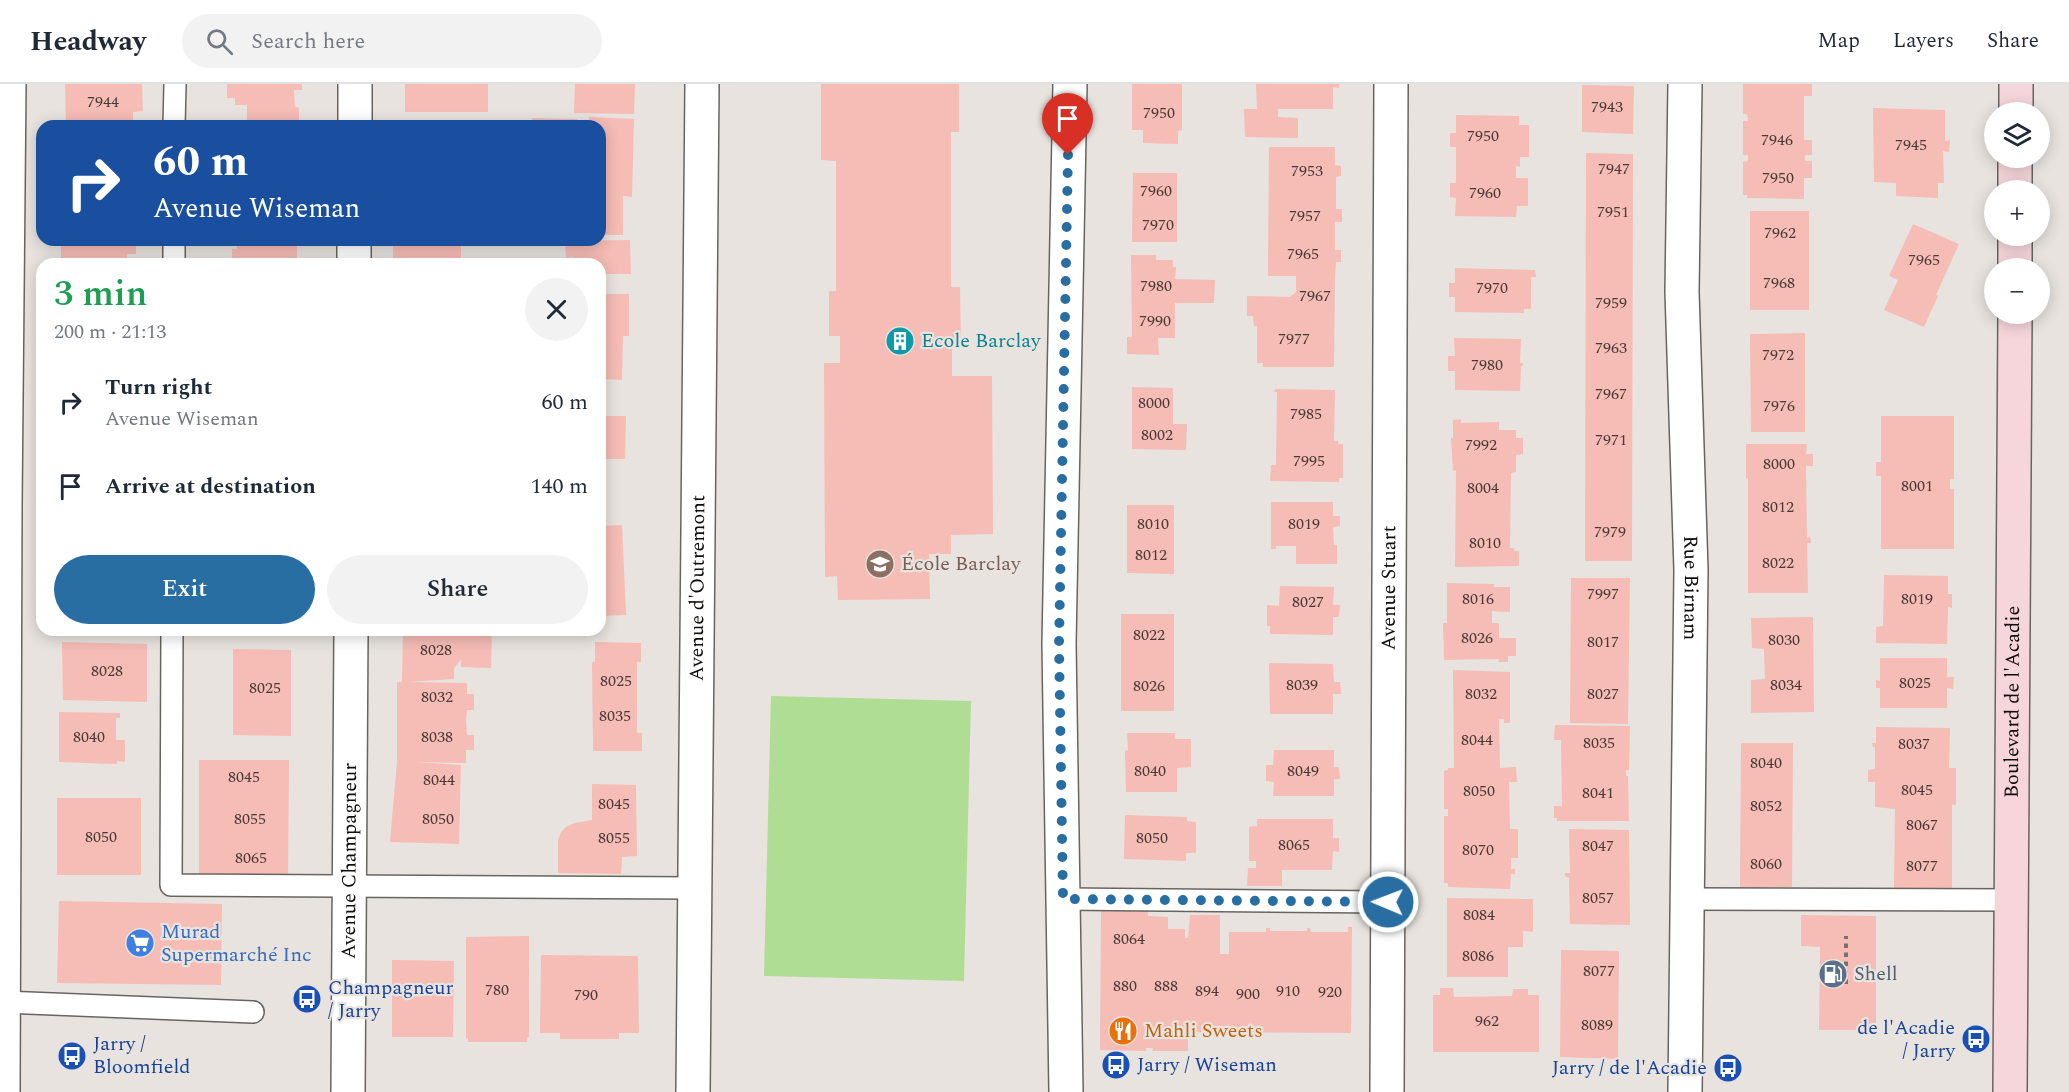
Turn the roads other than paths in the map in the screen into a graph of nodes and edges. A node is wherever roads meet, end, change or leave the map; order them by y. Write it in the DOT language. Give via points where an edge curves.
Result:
graph roads {
  1 [pos="9,84"];
  2 [pos="175,84"];
  3 [pos="355,84"];
  4 [pos="702,84"];
  5 [pos="1070,84"];
  6 [pos="1391,84"];
  7 [pos="1685,84"];
  8 [pos="2016,84"];
  9 [pos="2016,102"];
  10 [pos="174,120"];
  11 [pos="355,120"];
  12 [pos="2015,324"];
  13 [pos="172,636"];
  14 [pos="351,636"];
  15 [pos="348,886"];
  16 [pos="2,888"];
  17 [pos="694,888"];
  18 [pos="1063,899"];
  19 [pos="1687,899"];
  20 [pos="2012,900"];
  21 [pos="1388,902"];
  22 [pos="3,1002"];
  23 [pos="253,1012"];
  24 [pos="3,1092"];
  25 [pos="348,1092"];
  26 [pos="693,1092"];
  27 [pos="1066,1092"];
  28 [pos="1387,1092"];
  29 [pos="1685,1092"];
  30 [pos="2010,1092"];
  1 -- 16 [label="street"];
  2 -- 10 [label="lane"];
  3 -- 11 [label="street"];
  4 -- 17 [label="street, Avenue d'Outremont"];
  5 -- 18 [label="street" via="1059,644"];
  6 -- 21 [label="street, Avenue Stuart"];
  7 -- 19 [label="street, Rue Birnam" via="1682,292 1691,570"];
  8 -- 9 [label="main road"];
  12 -- 20 [label="main road, Boulevard de l'Acadie"];
  13 -- 15 [label="lane" via="171,885"];
  14 -- 15 [label="street, Avenue Champagneur"];
  15 -- 17 [label="lane"];
  15 -- 25 [label="street, Avenue Champagneur"];
  16 -- 22 [label="street"];
  17 -- 26 [label="street, Avenue d'Outremont"];
  18 -- 21 [label="lane"];
  18 -- 27 [label="street"];
  19 -- 20 [label="lane"];
  19 -- 29 [label="street, Rue Birnam"];
  20 -- 30 [label="main road, Boulevard de l'Acadie"];
  21 -- 28 [label="street, Avenue Stuart"];
  22 -- 23 [label="lane"];
  22 -- 24 [label="street"];
}
